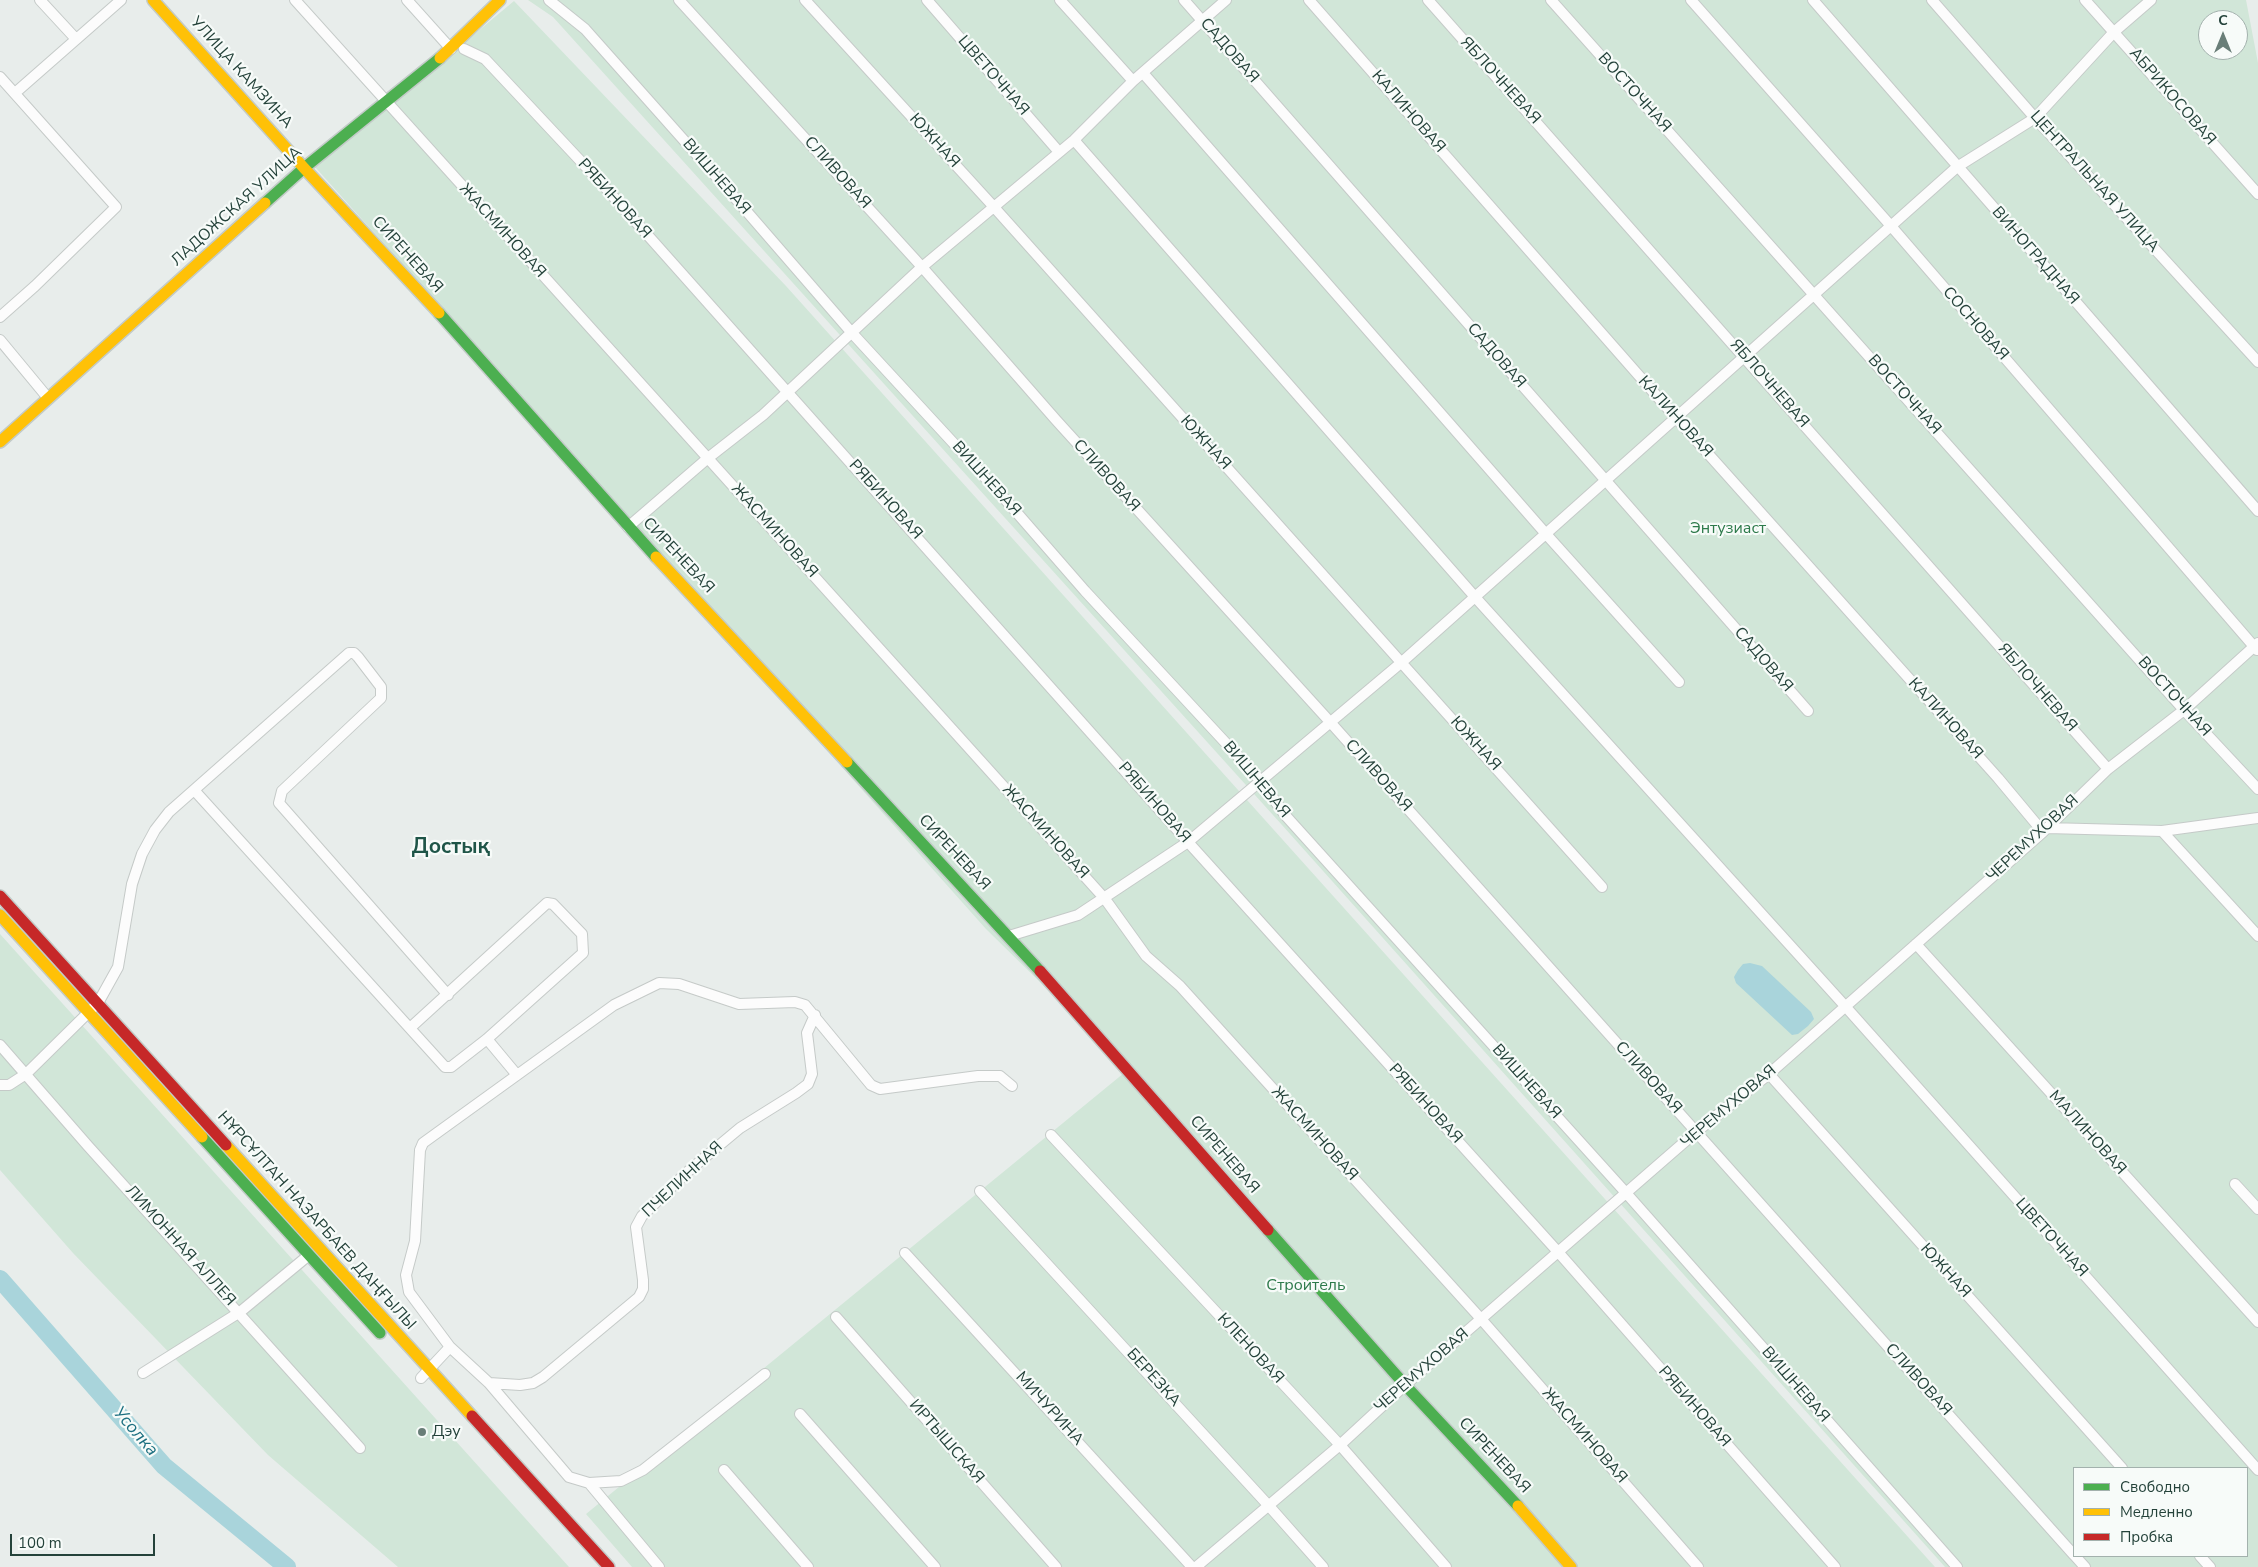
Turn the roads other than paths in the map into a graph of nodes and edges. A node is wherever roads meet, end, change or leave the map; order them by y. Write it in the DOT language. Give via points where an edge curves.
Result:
graph roads {
  1 [pos="40,0"];
  2 [pos="121,0"];
  3 [pos="153,0"];
  4 [pos="295,0"];
  5 [pos="407,0"];
  6 [pos="500,0"];
  7 [pos="550,0"];
  8 [pos="679,0"];
  9 [pos="805,0"];
  10 [pos="927,0"];
  11 [pos="1060,0"];
  12 [pos="1184,0"];
  13 [pos="1226,0"];
  14 [pos="1309,0"];
  15 [pos="1428,0"];
  16 [pos="1551,0"];
  17 [pos="1690,0"];
  18 [pos="1813,0"];
  19 [pos="1932,0"];
  20 [pos="2086,0"];
  21 [pos="2151,0"];
  22 [pos="1203,20"];
  23 [pos="2114,32"];
  24 [pos="76,40"];
  25 [pos="451,49"];
  26 [pos="464,49"];
  27 [pos="1143,73"];
  28 [pos="0,78"];
  29 [pos="1133,81"];
  30 [pos="15,93"];
  31 [pos="386,102"];
  32 [pos="2035,118"];
  33 [pos="1074,140"];
  34 [pos="1059,152"];
  35 [pos="1957,167"];
  36 [pos="304,168"];
  37 [pos="2258,194"];
  38 [pos="993,206"];
  39 [pos="1891,226"];
  40 [pos="922,267"];
  41 [pos="1815,296"];
  42 [pos="0,317"];
  43 [pos="852,333"];
  44 [pos="0,340"];
  45 [pos="1744,356"];
  46 [pos="2258,362"];
  47 [pos="789,392"];
  48 [pos="48,398"];
  49 [pos="1677,419"];
  50 [pos="0,442"];
  51 [pos="708,458"];
  52 [pos="1605,480"];
  53 [pos="2258,510"];
  54 [pos="628,527"];
  55 [pos="1546,534"];
  56 [pos="1475,597"];
  57 [pos="2257,647"];
  58 [pos="1402,662"];
  59 [pos="1679,682"];
  60 [pos="1808,710"];
  61 [pos="2184,710"];
  62 [pos="1331,723"];
  63 [pos="2108,769"];
  64 [pos="1261,782"];
  65 [pos="2258,789"];
  66 [pos="194,790"];
  67 [pos="2258,818"];
  68 [pos="2045,830"];
  69 [pos="2162,831"];
  70 [pos="1188,842"];
  71 [pos="1602,887"];
  72 [pos="0,896"];
  73 [pos="1105,899"];
  74 [pos="0,914"];
  75 [pos="1009,936"];
  76 [pos="2258,936"];
  77 [pos="1916,944"];
  78 [pos="448,995"];
  79 [pos="98,1003"];
  80 [pos="1845,1006"];
  81 [pos="89,1014"];
  82 [pos="815,1015"];
  83 [pos="410,1028"];
  84 [pos="487,1040"];
  85 [pos="0,1045"];
  86 [pos="26,1074"];
  87 [pos="1769,1074"];
  88 [pos="518,1075"];
  89 [pos="0,1085"];
  90 [pos="1012,1086"];
  91 [pos="1696,1132"];
  92 [pos="1051,1135"];
  93 [pos="2235,1184"];
  94 [pos="980,1192"];
  95 [pos="1627,1194"];
  96 [pos="2258,1209"];
  97 [pos="905,1253"];
  98 [pos="1559,1253"];
  99 [pos="309,1254"];
  100 [pos="240,1312"];
  101 [pos="836,1317"];
  102 [pos="1482,1320"];
  103 [pos="2258,1322"];
  104 [pos="387,1341"];
  105 [pos="450,1347"];
  106 [pos="143,1373"];
  107 [pos="421,1373"];
  108 [pos="765,1374"];
  109 [pos="488,1383"];
  110 [pos="1405,1385"];
  111 [pos="432,1390"];
  112 [pos="800,1414"];
  113 [pos="477,1439"];
  114 [pos="1340,1445"];
  115 [pos="360,1448"];
  116 [pos="2121,1467"];
  117 [pos="724,1470"];
  118 [pos="2258,1470"];
  119 [pos="589,1483"];
  120 [pos="1269,1506"];
  121 [pos="2073,1553"];
  122 [pos="2077,1557"];
  123 [pos="2201,1557"];
  124 [pos="594,1567"];
  125 [pos="609,1567"];
  126 [pos="659,1567"];
  127 [pos="808,1567"];
  128 [pos="935,1567"];
  129 [pos="1056,1567"];
  130 [pos="1192,1567"];
  131 [pos="1196,1567"];
  132 [pos="1323,1567"];
  133 [pos="1446,1567"];
  134 [pos="1571,1567"];
  135 [pos="1698,1567"];
  136 [pos="1835,1567"];
  137 [pos="1957,1567"];
  138 [pos="2085,1567"];
  139 [pos="2210,1567"];
  1 -- 24 [label="street"];
  2 -- 24 [label="street"];
  3 -- 36 [label="main road, УЛИЦА КАМЗИНА"];
  4 -- 31 [label="street, ЖАСМИНОВАЯ"];
  5 -- 25 [label="street"];
  6 -- 25 [label="main road, ЛАДОЖСКАЯ УЛИЦА"];
  7 -- 43 [label="street, ВИШНЕВАЯ" via="585,29"];
  8 -- 40 [label="street, СЛИВОВАЯ"];
  9 -- 38 [label="street, ЮЖНАЯ"];
  10 -- 34 [label="street, ЦВЕТОЧНАЯ"];
  11 -- 29 [label="street"];
  12 -- 22 [label="street, САДОВАЯ"];
  13 -- 22 [label="street"];
  14 -- 49 [label="street, КАЛИНОВАЯ"];
  15 -- 45 [label="street, ЯБЛОЧНЕВАЯ"];
  16 -- 41 [label="street, ВОСТОЧНАЯ"];
  17 -- 39 [label="street, СОСНОВАЯ"];
  18 -- 35 [label="street, ВИНОГРАДНАЯ"];
  19 -- 32 [label="street, ЦЕНТРАЛЬНАЯ УЛИЦА"];
  20 -- 23 [label="street, АБРИКОСОВАЯ"];
  21 -- 23 [label="street"];
  22 -- 27 [label="street"];
  22 -- 52 [label="street, САДОВАЯ"];
  23 -- 32 [label="street"];
  23 -- 37 [label="street, АБРИКОСОВАЯ"];
  24 -- 30 [label="street"];
  25 -- 31 [label="main road, ЛАДОЖСКАЯ УЛИЦА"];
  26 -- 47 [label="street, РЯБИНОВАЯ" via="492,66"];
  27 -- 29 [label="street"];
  27 -- 55 [label="street"];
  28 -- 30 [label="street"];
  29 -- 33 [label="street"];
  30 -- 42 [label="street" via="116,207"];
  31 -- 36 [label="main road, ЛАДОЖСКАЯ УЛИЦА"];
  31 -- 51 [label="street, ЖАСМИНОВАЯ"];
  32 -- 35 [label="street"];
  32 -- 46 [label="street, ЦЕНТРАЛЬНАЯ УЛИЦА"];
  33 -- 34 [label="street"];
  33 -- 56 [label="street, ЦВЕТОЧНАЯ"];
  34 -- 38 [label="street"];
  35 -- 39 [label="street"];
  35 -- 53 [label="street, ВИНОГРАДНАЯ"];
  36 -- 48 [label="main road, ЛАДОЖСКАЯ УЛИЦА"];
  36 -- 54 [label="main road, СИРЕНЕВАЯ" via="397,266"];
  38 -- 40 [label="street"];
  38 -- 58 [label="street, ЮЖНАЯ"];
  39 -- 41 [label="street"];
  39 -- 57 [label="street, СОСНОВАЯ"];
  40 -- 43 [label="street"];
  40 -- 62 [label="street, СЛИВОВАЯ"];
  41 -- 45 [label="street"];
  41 -- 61 [label="street, ВОСТОЧНАЯ"];
  43 -- 47 [label="street"];
  43 -- 64 [label="street, ВИШНЕВАЯ"];
  44 -- 48 [label="street"];
  45 -- 49 [label="street"];
  45 -- 63 [label="street, ЯБЛОЧНЕВАЯ"];
  47 -- 51 [label="street"];
  47 -- 70 [label="street, РЯБИНОВАЯ"];
  48 -- 50 [label="main road, ЛАДОЖСКАЯ УЛИЦА"];
  49 -- 52 [label="street"];
  49 -- 68 [label="street, КАЛИНОВАЯ"];
  51 -- 54 [label="street"];
  51 -- 73 [label="street, ЖАСМИНОВАЯ"];
  52 -- 55 [label="street"];
  52 -- 60 [label="street, САДОВАЯ"];
  54 -- 75 [label="main road, СИРЕНЕВАЯ"];
  55 -- 56 [label="street"];
  55 -- 59 [label="street"];
  56 -- 58 [label="street"];
  56 -- 80 [label="street, ЦВЕТОЧНАЯ"];
  57 -- 61 [label="street, ЧЕРЕМУХОВАЯ"];
  58 -- 62 [label="street"];
  58 -- 71 [label="street, ЮЖНАЯ"];
  61 -- 63 [label="street, ЧЕРЕМУХОВАЯ"];
  61 -- 65 [label="street, ВОСТОЧНАЯ"];
  62 -- 64 [label="street"];
  62 -- 91 [label="street, СЛИВОВАЯ"];
  63 -- 68 [label="street, ЧЕРЕМУХОВАЯ"];
  64 -- 70 [label="street"];
  64 -- 95 [label="street, ВИШНЕВАЯ" via="1285,815"];
  66 -- 78 [label="street" via="354,653 381,687 381,698 282,791 279,803"];
  66 -- 79 [label="street" via="169,812 142,854 132,884 118,967"];
  66 -- 83 [label="street"];
  67 -- 69 [label="street"];
  68 -- 69 [label="street"];
  68 -- 77 [label="street, ЧЕРЕМУХОВАЯ"];
  69 -- 76 [label="street"];
  70 -- 73 [label="street"];
  70 -- 98 [label="street, РЯБИНОВАЯ"];
  72 -- 79 [label="main road, НҰРСҰЛТАН НАЗАРБАЕВ ДАҢҒЫЛЫ"];
  73 -- 75 [label="street" via="1078,915"];
  73 -- 102 [label="street, ЖАСМИНОВАЯ" via="1146,956 1180,986"];
  74 -- 81 [label="main road, НҰРСҰЛТАН НАЗАРБАЕВ ДАҢҒЫЛЫ"];
  75 -- 110 [label="main road, СИРЕНЕВАЯ"];
  77 -- 80 [label="street, ЧЕРЕМУХОВАЯ"];
  77 -- 103 [label="street, МАЛИНОВАЯ"];
  78 -- 83 [label="street"];
  78 -- 84 [label="street" via="547,903 553,904 582,934 583,952"];
  79 -- 81 [label="street"];
  79 -- 107 [label="main road, НҰРСҰЛТАН НАЗАРБАЕВ ДАҢҒЫЛЫ"];
  80 -- 87 [label="street, ЧЕРЕМУХОВАЯ"];
  80 -- 118 [label="street, ЦВЕТОЧНАЯ"];
  81 -- 86 [label="street"];
  81 -- 99 [label="main road, НҰРСҰЛТАН НАЗАРБАЕВ ДАҢҒЫЛЫ"];
  82 -- 88 [label="street" via="795,1002 739,1004 679,984 659,983 614,1005"];
  82 -- 90 [label="street" via="871,1085 880,1090 978,1076 1000,1076"];
  82 -- 109 [label="street, ПЧЕЛИННАЯ" via="807,1033 812,1074 808,1084 740,1128 686,1173 642,1216 636,1227 643,1280 640,1297 533,1383"];
  83 -- 84 [label="street" via="445,1067 452,1067"];
  84 -- 88 [label="street"];
  85 -- 86 [label="street, ЛИМОННАЯ АЛЛЕЯ"];
  86 -- 89 [label="street" via="9,1085"];
  86 -- 100 [label="street, ЛИМОННАЯ АЛЛЕЯ"];
  87 -- 91 [label="street, ЧЕРЕМУХОВАЯ"];
  87 -- 116 [label="street, ЮЖНАЯ"];
  88 -- 105 [label="street" via="423,1143 420,1150 416,1241 406,1284"];
  91 -- 95 [label="street, ЧЕРЕМУХОВАЯ"];
  91 -- 121 [label="street, СЛИВОВАЯ"];
  92 -- 114 [label="street, КЛЕНОВАЯ"];
  93 -- 96 [label="street"];
  94 -- 120 [label="street, БЕРЕЗКА"];
  95 -- 98 [label="street, ЧЕРЕМУХОВАЯ"];
  95 -- 137 [label="street, ВИШНЕВАЯ"];
  97 -- 130 [label="street, МИЧУРИНА"];
  98 -- 102 [label="street, ЧЕРЕМУХОВАЯ"];
  98 -- 136 [label="street, РЯБИНОВАЯ"];
  99 -- 100 [label="street"];
  99 -- 104 [label="main road, НҰРСҰЛТАН НАЗАРБАЕВ ДАҢҒЫЛЫ"];
  100 -- 106 [label="street"];
  100 -- 115 [label="street, ЛИМОННАЯ АЛЛЕЯ"];
  101 -- 129 [label="street, ИРТЫШСКАЯ"];
  102 -- 110 [label="street, ЧЕРЕМУХОВАЯ"];
  102 -- 135 [label="street, ЖАСМИНОВАЯ"];
  105 -- 107 [label="street"];
  105 -- 109 [label="street"];
  107 -- 111 [label="main road, НҰРСҰЛТАН НАЗАРБАЕВ ДАҢҒЫЛЫ"];
  107 -- 125 [label="main road, НҰРСҰЛТАН НАЗАРБАЕВ ДАҢҒЫЛЫ"];
  108 -- 119 [label="street" via="643,1470 621,1481"];
  109 -- 119 [label="street" via="569,1477"];
  110 -- 114 [label="street, ЧЕРЕМУХОВАЯ"];
  110 -- 134 [label="main road, СИРЕНЕВАЯ"];
  112 -- 128 [label="street"];
  113 -- 124 [label="main road"];
  114 -- 120 [label="street, ЧЕРЕМУХОВАЯ"];
  114 -- 133 [label="street, КЛЕНОВАЯ"];
  117 -- 127 [label="street"];
  119 -- 126 [label="street"];
  120 -- 131 [label="street, ЧЕРЕМУХОВАЯ"];
  120 -- 132 [label="street, БЕРЕЗКА"];
  122 -- 138 [label="street, СЛИВОВАЯ"];
  123 -- 139 [label="street"];
}
